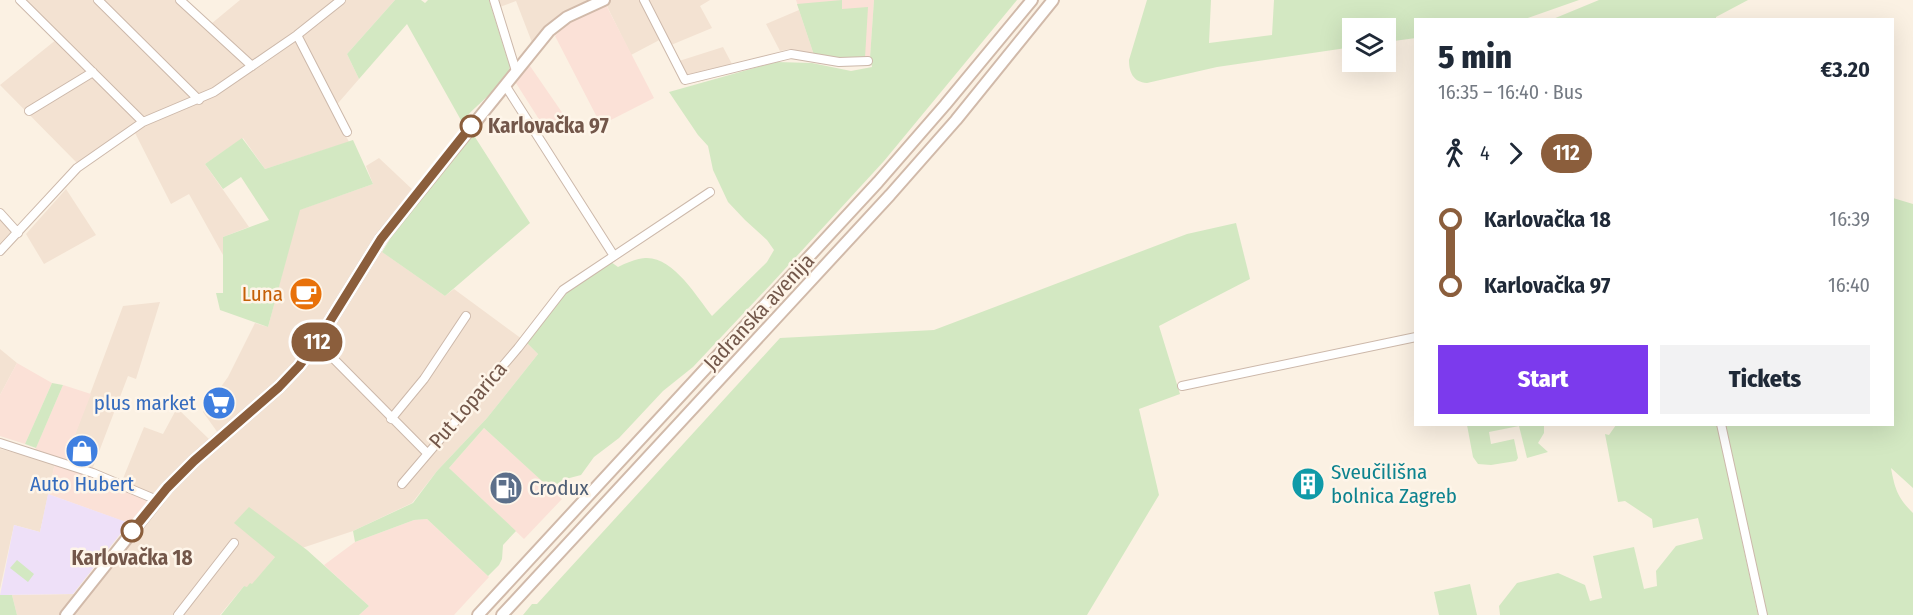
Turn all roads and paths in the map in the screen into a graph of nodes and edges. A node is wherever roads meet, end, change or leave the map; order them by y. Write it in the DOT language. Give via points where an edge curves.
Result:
graph roads {
  1 [pos="20,0"];
  2 [pos="98,0"];
  3 [pos="180,0"];
  4 [pos="341,0"];
  5 [pos="494,0"];
  6 [pos="604,0"];
  7 [pos="644,0"];
  8 [pos="1032,0"];
  9 [pos="1053,0"];
  10 [pos="297,35"];
  11 [pos="868,61"];
  12 [pos="252,66"];
  13 [pos="516,71"];
  14 [pos="93,72"];
  15 [pos="505,85"];
  16 [pos="199,100"];
  17 [pos="29,111"];
  18 [pos="143,122"];
  19 [pos="347,132"];
  20 [pos="710,192"];
  21 [pos="0,213"];
  22 [pos="18,233"];
  23 [pos="0,251"];
  24 [pos="614,256"];
  25 [pos="466,316"];
  26 [pos="1414,337"];
  27 [pos="317,342"];
  28 [pos="1182,386"];
  29 [pos="392,419"];
  30 [pos="1721,426"];
  31 [pos="0,443"];
  32 [pos="428,453"];
  33 [pos="402,484"];
  34 [pos="157,500"];
  35 [pos="234,543"];
  36 [pos="66,615"];
  37 [pos="178,615"];
  38 [pos="478,615"];
  39 [pos="502,615"];
  40 [pos="1762,615"];
  1 -- 14 [label="street"];
  2 -- 16 [label="street"];
  3 -- 12 [label="street"];
  4 -- 10 [label="street"];
  5 -- 13 [label="street"];
  6 -- 13 [label="main road" via="575,12 549,31"];
  7 -- 11 [label="street" via="685,80 791,54 839,62"];
  8 -- 38 [label="main road, Jadranska avenija" via="878,182"];
  9 -- 39 [label="main road, Jadranska avenija" via="890,195"];
  10 -- 12 [label="street"];
  10 -- 19 [label="street"];
  12 -- 16 [label="street"];
  13 -- 15 [label="main road"];
  14 -- 17 [label="street"];
  14 -- 18 [label="street"];
  15 -- 24 [label="street"];
  15 -- 27 [label="main road" via="381,239"];
  16 -- 18 [label="street"];
  18 -- 22 [label="street" via="77,168"];
  20 -- 24 [label="street, Put Loparica"];
  21 -- 22 [label="street"];
  22 -- 23 [label="street"];
  24 -- 32 [label="street, Put Loparica" via="563,290"];
  25 -- 29 [label="street"];
  26 -- 28 [label="street"];
  27 -- 29 [label="street, Put Loparica"];
  27 -- 34 [label="main road" via="279,387 194,461"];
  29 -- 32 [label="street, Put Loparica"];
  30 -- 40 [label="street"];
  31 -- 34 [label="street" via="93,472"];
  32 -- 33 [label="street"];
  34 -- 36 [label="main road"];
  35 -- 37 [label="street"];
}
